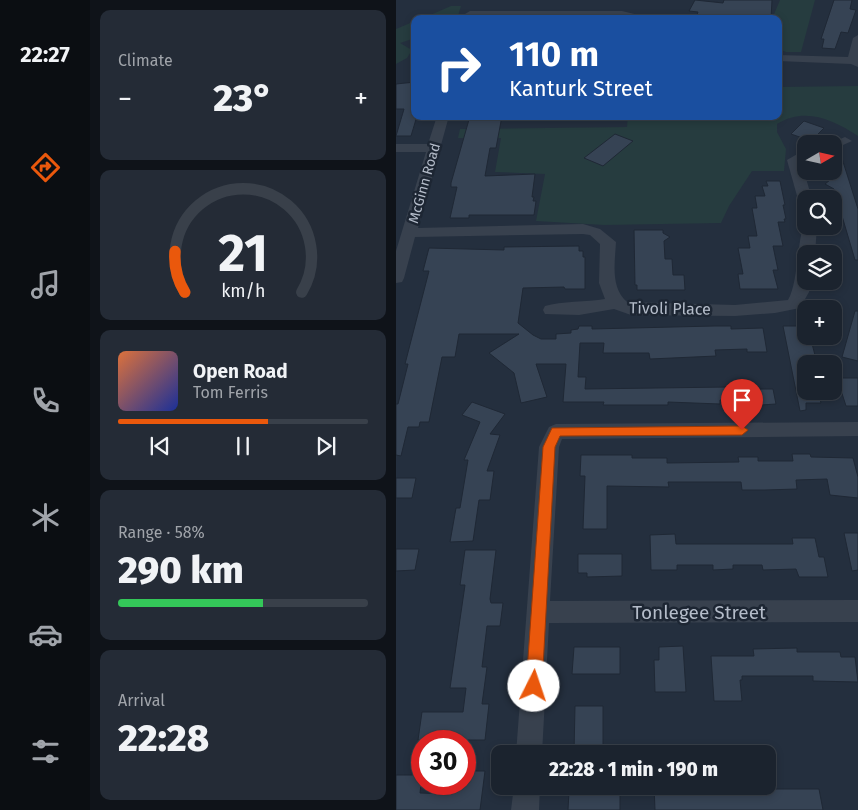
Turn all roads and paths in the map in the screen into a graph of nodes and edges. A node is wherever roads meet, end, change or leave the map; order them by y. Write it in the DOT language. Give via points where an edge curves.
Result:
graph roads {
  1 [pos="474,0"];
  2 [pos="470,15"];
  3 [pos="571,15"];
  4 [pos="628,15"];
  5 [pos="858,38"];
  6 [pos="782,58"];
  7 [pos="855,62"];
  8 [pos="442,120"];
  9 [pos="396,148"];
  10 [pos="434,148"];
  11 [pos="797,158"];
  12 [pos="797,171"];
  13 [pos="410,233"];
  14 [pos="396,278"];
  15 [pos="801,290"];
  16 [pos="614,302"];
  17 [pos="551,310"];
  18 [pos="858,429"];
  19 [pos="858,611"];
  20 [pos="540,612"];
  21 [pos="530,745"];
  22 [pos="526,795"];
  23 [pos="525,810"];
  1 -- 2 [label="street"];
  3 -- 4 [label="street"];
  5 -- 7 [label="street"];
  6 -- 7 [label="street"];
  8 -- 10 [label="street, McGinn Road"];
  9 -- 10 [label="street"];
  10 -- 13 [label="street, McGinn Road"];
  11 -- 12 [label="street" via="794,160"];
  13 -- 14 [label="street, McGinn Road"];
  13 -- 16 [label="street, Tivoli Place" via="583,229 595,232 608,242 608,294"];
  15 -- 16 [label="street, Tivoli Place" via="794,304 748,309 631,309"];
  16 -- 17 [label="street"];
  18 -- 20 [label="street" via="556,432 549,447"];
  19 -- 20 [label="street, Tonlegee Street"];
  20 -- 21 [label="street"];
  22 -- 23 [label="street"];
}
